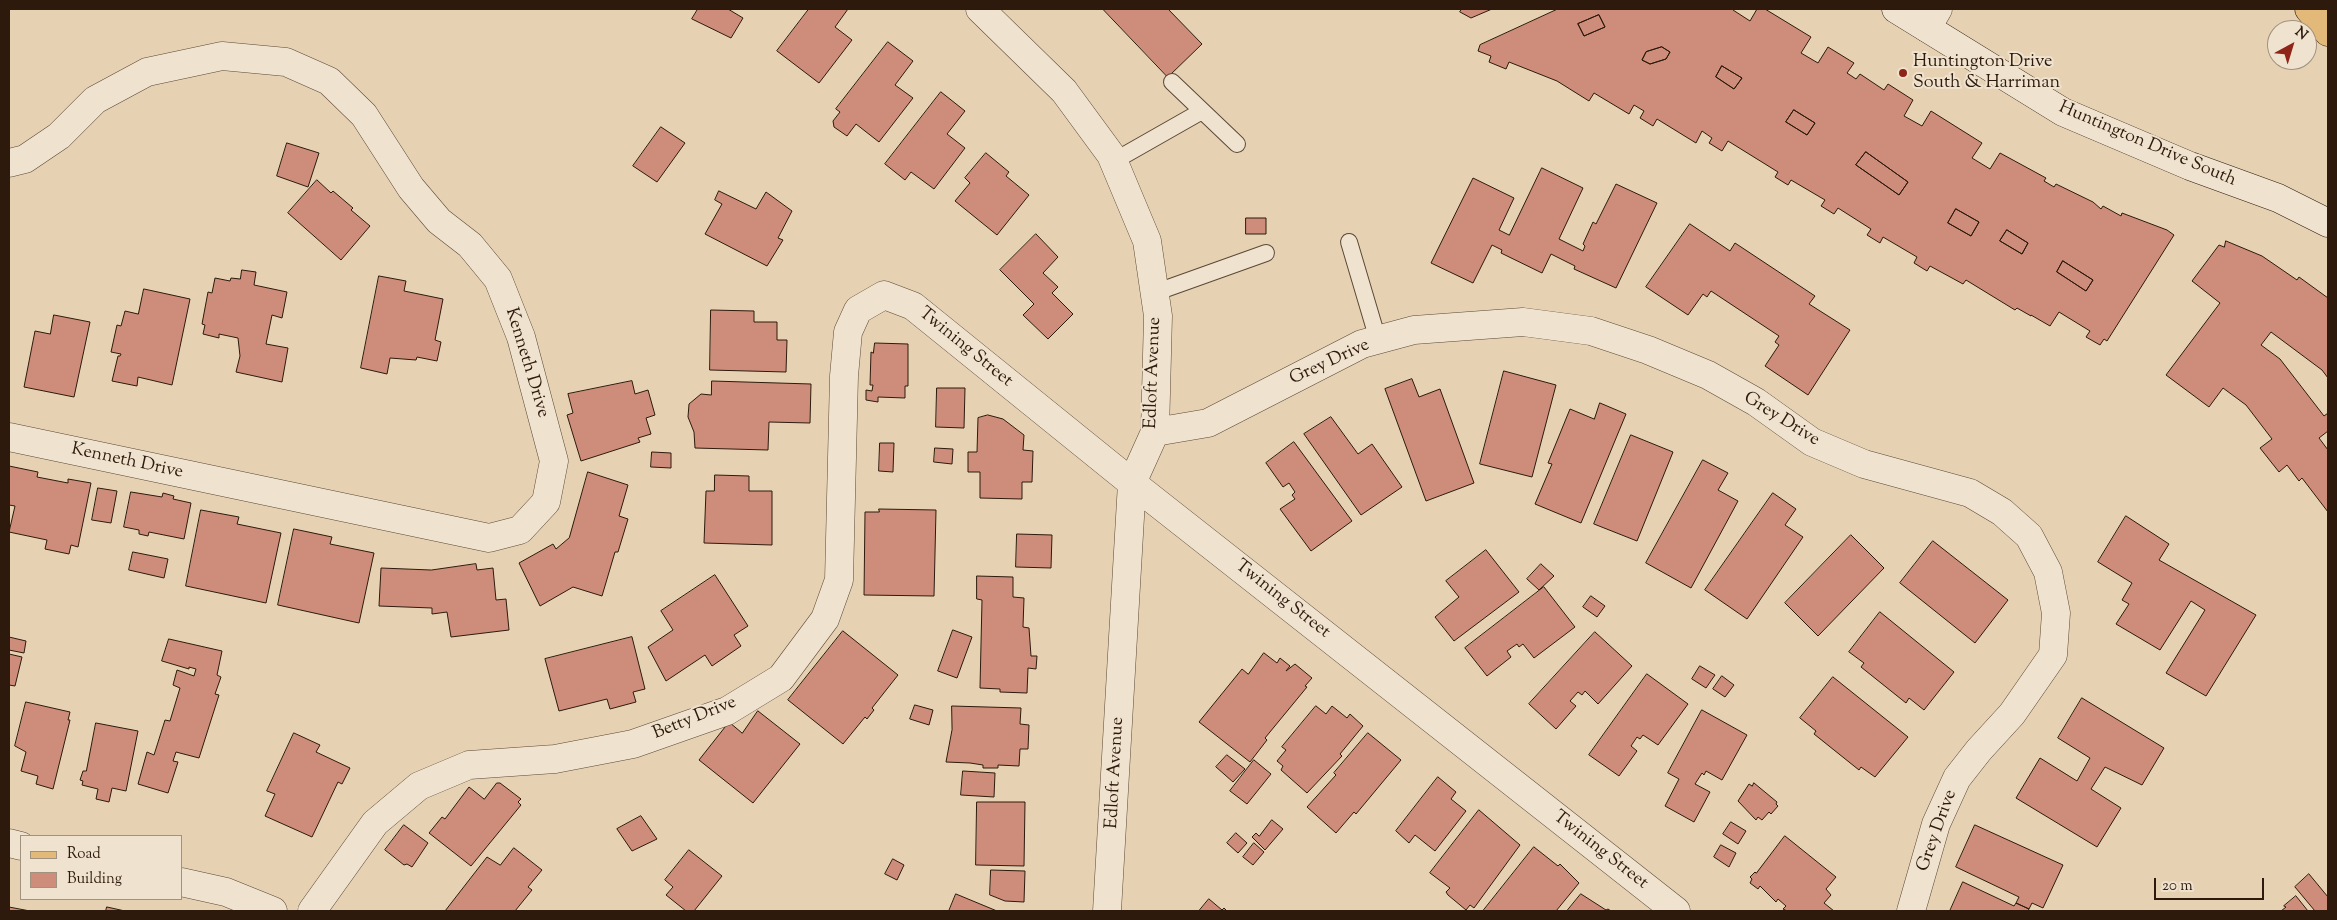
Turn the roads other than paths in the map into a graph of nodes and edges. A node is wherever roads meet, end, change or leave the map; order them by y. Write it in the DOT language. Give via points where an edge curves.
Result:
graph roads {
  1 [pos="982,9"];
  2 [pos="1896,9"];
  3 [pos="2309,9"];
  4 [pos="1932,18"];
  5 [pos="2328,32"];
  6 [pos="1172,82"];
  7 [pos="1202,111"];
  8 [pos="1237,144"];
  9 [pos="1114,161"];
  10 [pos="9,162"];
  11 [pos="2328,223"];
  12 [pos="1349,242"];
  13 [pos="1266,253"];
  14 [pos="1154,293"];
  15 [pos="884,296"];
  16 [pos="1378,340"];
  17 [pos="1155,432"];
  18 [pos="9,437"];
  19 [pos="1132,483"];
  20 [pos="182,882"];
  21 [pos="273,911"];
  22 [pos="312,911"];
  23 [pos="1107,911"];
  24 [pos="1676,911"];
  25 [pos="1911,911"];
  1 -- 9 [label="street, Edloft Avenue" via="1064,91"];
  2 -- 4 [label="street, Huntington Drive South"];
  3 -- 5 [label="main road"];
  4 -- 11 [label="street, Huntington Drive South" via="2063,112 2190,166 2278,198"];
  6 -- 7 [label="lane"];
  7 -- 8 [label="lane"];
  7 -- 9 [label="lane"];
  9 -- 14 [label="street, Edloft Avenue" via="1146,241"];
  10 -- 18 [label="street, Kenneth Drive" via="25,159 59,136 95,100 147,72 222,56 286,62 329,82 364,114 411,188 439,220 470,245 498,279 521,337 554,461 546,502 520,530 489,538"];
  12 -- 16 [label="lane"];
  13 -- 14 [label="lane"];
  14 -- 17 [label="street, Edloft Avenue" via="1158,316"];
  15 -- 19 [label="street, Twining Street" via="913,306"];
  15 -- 22 [label="street, Betty Drive" via="858,310 848,332 839,580 825,619 781,678 727,710 633,744 555,758 469,765 419,786 375,823"];
  16 -- 17 [label="street, Grey Drive" via="1362,344 1208,422"];
  16 -- 25 [label="street, Grey Drive" via="1414,330 1523,322 1592,331 1708,375 1756,402 1812,442 1855,460 1970,493 2002,512 2029,536 2048,572 2056,613 2053,655 2012,714 1957,778 1936,824"];
  17 -- 19 [label="street, Edloft Avenue"];
  19 -- 23 [label="street, Edloft Avenue"];
  19 -- 24 [label="street, Twining Street"];
  20 -- 21 [label="street" via="226,892"];
}
